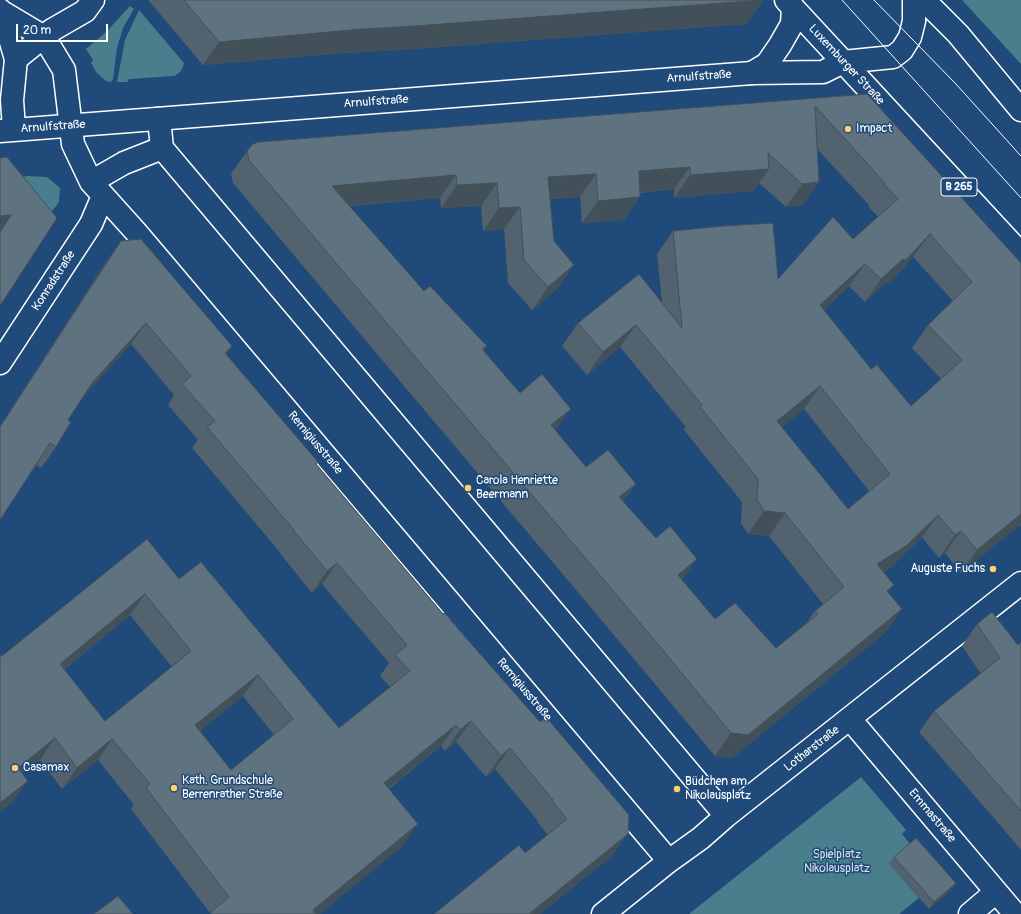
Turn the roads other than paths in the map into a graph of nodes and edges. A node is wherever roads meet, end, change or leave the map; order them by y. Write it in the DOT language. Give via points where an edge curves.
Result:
graph roads {
  1 [pos="93,0"];
  2 [pos="914,0"];
  3 [pos="924,0"];
  4 [pos="789,4"];
  5 [pos="1,11"];
  6 [pos="44,37"];
  7 [pos="16,59"];
  8 [pos="843,62"];
  9 [pos="752,73"];
  10 [pos="1021,110"];
  11 [pos="159,119"];
  12 [pos="71,125"];
  13 [pos="7,130"];
  14 [pos="162,148"];
  15 [pos="97,189"];
  16 [pos="1021,254"];
  17 [pos="0,363"];
  18 [pos="1021,583"];
  19 [pos="842,725"];
  20 [pos="726,816"];
  21 [pos="669,861"];
  22 [pos="996,892"];
  23 [pos="602,914"];
  24 [pos="970,914"];
  25 [pos="1015,914"];
  1 -- 6 [label="street" via="85,11"];
  2 -- 8 [label="street, Arnulfstraße" via="914,21 910,37 902,50 893,56"];
  3 -- 10 [label="street" via="958,34"];
  4 -- 8 [label="street, Luxemburger Straße / B 265"];
  4 -- 9 [label="street" via="792,24 766,64"];
  5 -- 6 [label="street, Remigiusstraße"];
  5 -- 7 [label="street, Remigiusstraße"];
  6 -- 7 [label="street"];
  6 -- 12 [label="street, Remigiusstraße" via="64,70"];
  7 -- 13 [label="street, Remigiusstraße"];
  8 -- 9 [label="street, Arnulfstraße" via="823,72"];
  8 -- 16 [label="street, Luxemburger Straße / B 265"];
  9 -- 11 [label="street, Arnulfstraße"];
  11 -- 12 [label="street, Arnulfstraße"];
  11 -- 14 [label="street"];
  12 -- 13 [label="street, Arnulfstraße"];
  12 -- 15 [label="street, Remigiusstraße" via="73,144"];
  14 -- 15 [label="street" via="124,163"];
  14 -- 20 [label="street"];
  15 -- 17 [label="street, Konradstraße" via="91,224"];
  15 -- 21 [label="street, Remigiusstraße"];
  18 -- 19 [label="street, Lotharstraße"];
  19 -- 20 [label="street, Lotharstraße"];
  19 -- 22 [label="street, Emmastraße"];
  20 -- 21 [label="street, Lotharstraße"];
  21 -- 23 [label="street, Lotharstraße"];
  22 -- 24 [label="street"];
  22 -- 25 [label="street, Emmastraße"];
}
